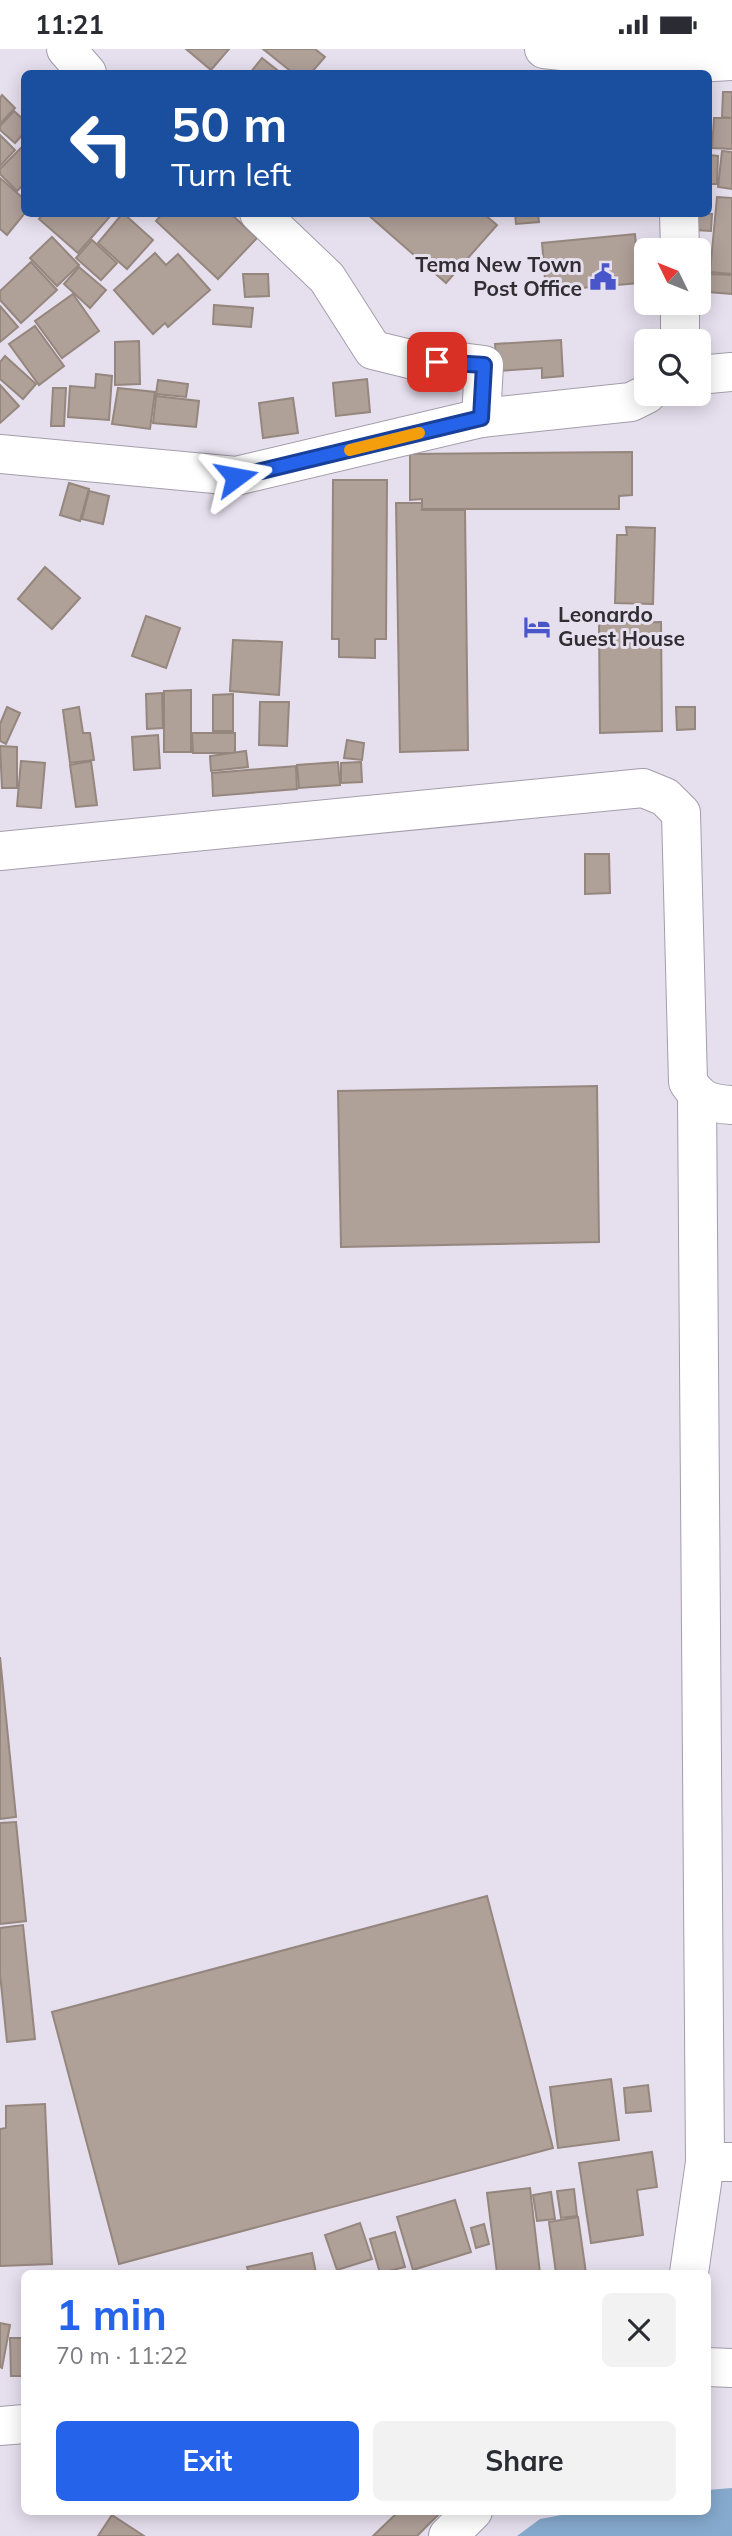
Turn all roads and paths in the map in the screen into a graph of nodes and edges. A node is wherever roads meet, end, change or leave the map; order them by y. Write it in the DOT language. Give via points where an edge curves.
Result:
graph roads {
  1 [pos="66,49"];
  2 [pos="544,49"];
  3 [pos="732,61"];
  4 [pos="679,62"];
  5 [pos="85,70"];
  6 [pos="263,217"];
  7 [pos="680,217"];
  8 [pos="680,238"];
  9 [pos="732,372"];
  10 [pos="711,374"];
  11 [pos="634,400"];
  12 [pos="481,418"];
  13 [pos="0,454"];
  14 [pos="0,851"];
  15 [pos="714,1100"];
  16 [pos="719,2162"];
  17 [pos="690,2270"];
  18 [pos="711,2367"];
  19 [pos="732,2368"];
  20 [pos="21,2424"];
  21 [pos="0,2426"];
  22 [pos="469,2515"];
  23 [pos="448,2536"];
  1 -- 5 [label="street"];
  2 -- 4 [label="street"];
  3 -- 4 [label="street"];
  6 -- 12 [label="street" via="327,278 373,350 422,362 484,365"];
  7 -- 8 [label="street"];
  9 -- 10 [label="street"];
  11 -- 12 [label="street"];
  12 -- 13 [label="street" via="236,477"];
  14 -- 15 [label="street" via="643,788 665,797 681,813 688,1082"];
  15 -- 16 [label="street"];
  16 -- 17 [label="street"];
  18 -- 19 [label="street"];
  20 -- 21 [label="street"];
  22 -- 23 [label="street"];
}
